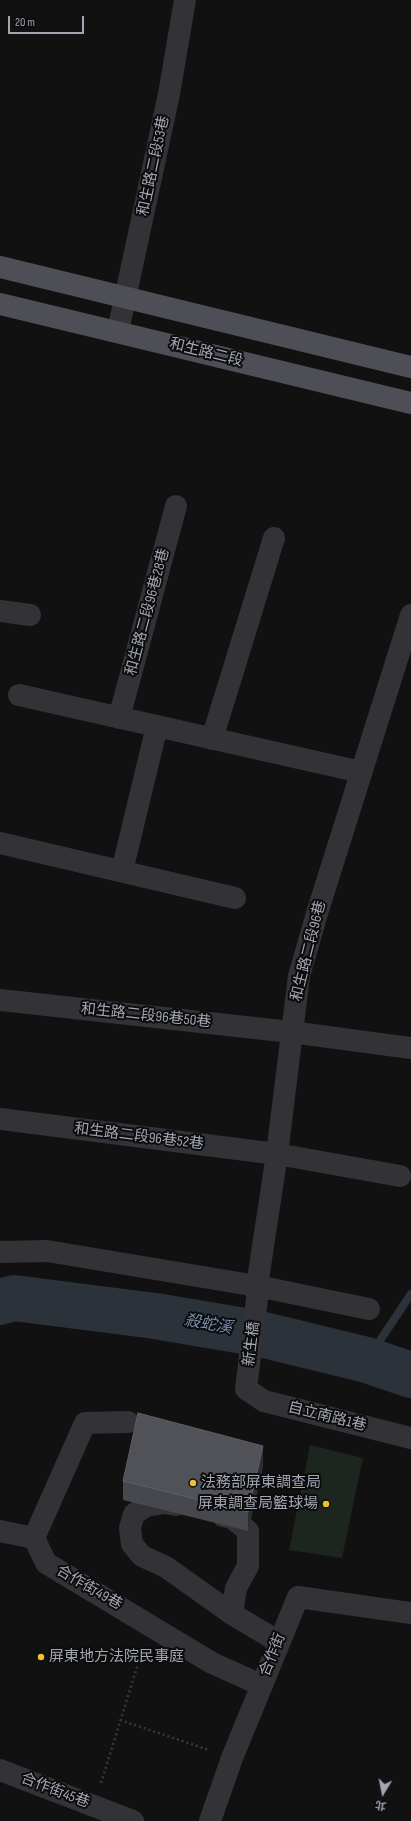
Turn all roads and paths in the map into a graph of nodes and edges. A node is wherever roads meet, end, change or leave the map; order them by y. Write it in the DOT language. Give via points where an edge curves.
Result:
graph roads {
  1 [pos="185,0"];
  2 [pos="0,268"];
  3 [pos="126,297"];
  4 [pos="0,304"];
  5 [pos="118,331"];
  6 [pos="411,367"];
  7 [pos="411,403"];
  8 [pos="176,506"];
  9 [pos="274,538"];
  10 [pos="0,611"];
  11 [pos="30,615"];
  12 [pos="411,615"];
  13 [pos="19,696"];
  14 [pos="119,718"];
  15 [pos="156,726"];
  16 [pos="212,739"];
  17 [pos="361,772"];
  18 [pos="0,843"];
  19 [pos="122,871"];
  20 [pos="235,898"];
  21 [pos="0,1000"];
  22 [pos="291,1032"];
  23 [pos="411,1048"];
  24 [pos="0,1119"];
  25 [pos="277,1154"];
  26 [pos="400,1176"];
  27 [pos="0,1252"];
  28 [pos="257,1292"];
  29 [pos="370,1309"];
  30 [pos="246,1389"];
  31 [pos="128,1422"];
  32 [pos="411,1438"];
  33 [pos="0,1531"];
  34 [pos="34,1538"];
  35 [pos="411,1613"];
  36 [pos="232,1614"];
  37 [pos="151,1625"];
  38 [pos="279,1642"];
  39 [pos="261,1685"];
  40 [pos="120,1720"];
  41 [pos="232,1758"];
  42 [pos="0,1770"];
  43 [pos="94,1806"];
  44 [pos="133,1821"];
  45 [pos="210,1821"];
  1 -- 3 [label="street, 和生路二段53巷" via="170,94"];
  2 -- 3 [label="main road"];
  3 -- 5 [label="street, 和生路二段53巷"];
  3 -- 6 [label="main road"];
  4 -- 5 [label="main road, 和生路二段"];
  5 -- 7 [label="main road, 和生路二段"];
  8 -- 14 [label="street, 和生路二段96巷28巷"];
  9 -- 16 [label="street"];
  10 -- 11 [label="street"];
  12 -- 17 [label="street, 和生路二段96巷"];
  13 -- 14 [label="street"];
  14 -- 15 [label="street"];
  15 -- 16 [label="street"];
  15 -- 19 [label="street"];
  16 -- 17 [label="street"];
  17 -- 22 [label="street, 和生路二段96巷" via="299,976"];
  18 -- 19 [label="street"];
  19 -- 20 [label="street"];
  21 -- 22 [label="street, 和生路二段96巷50巷"];
  22 -- 23 [label="street, 和生路二段96巷50巷"];
  22 -- 25 [label="street, 和生路二段96巷"];
  24 -- 25 [label="street, 和生路二段96巷52巷"];
  25 -- 26 [label="street, 和生路二段96巷52巷"];
  25 -- 28 [label="street, 和生路二段96巷"];
  27 -- 28 [label="street" via="47,1251"];
  28 -- 29 [label="street"];
  28 -- 30 [label="street, 新生橋"];
  30 -- 32 [label="street, 自立南路1巷" via="264,1401"];
  31 -- 34 [label="street" via="85,1423"];
  33 -- 34 [label="street"];
  34 -- 37 [label="street, 合作街49巷" via="46,1563"];
  35 -- 38 [label="street, 合作街" via="298,1597"];
  36 -- 36 [label="street" via="166,1567 142,1556 132,1544 130,1528 134,1514 146,1506 165,1503 232,1518 248,1531 248,1566 236,1588"];
  36 -- 38 [label="street"];
  37 -- 39 [label="street, 合作街49巷" via="212,1663"];
  37 -- 40 [label="path"];
  38 -- 39 [label="street, 合作街"];
  39 -- 41 [label="street, 合作街"];
  40 -- 41 [label="path"];
  40 -- 43 [label="path"];
  41 -- 45 [label="street, 合作街"];
  42 -- 43 [label="street, 合作街45巷"];
  43 -- 44 [label="street, 合作街45巷"];
}
